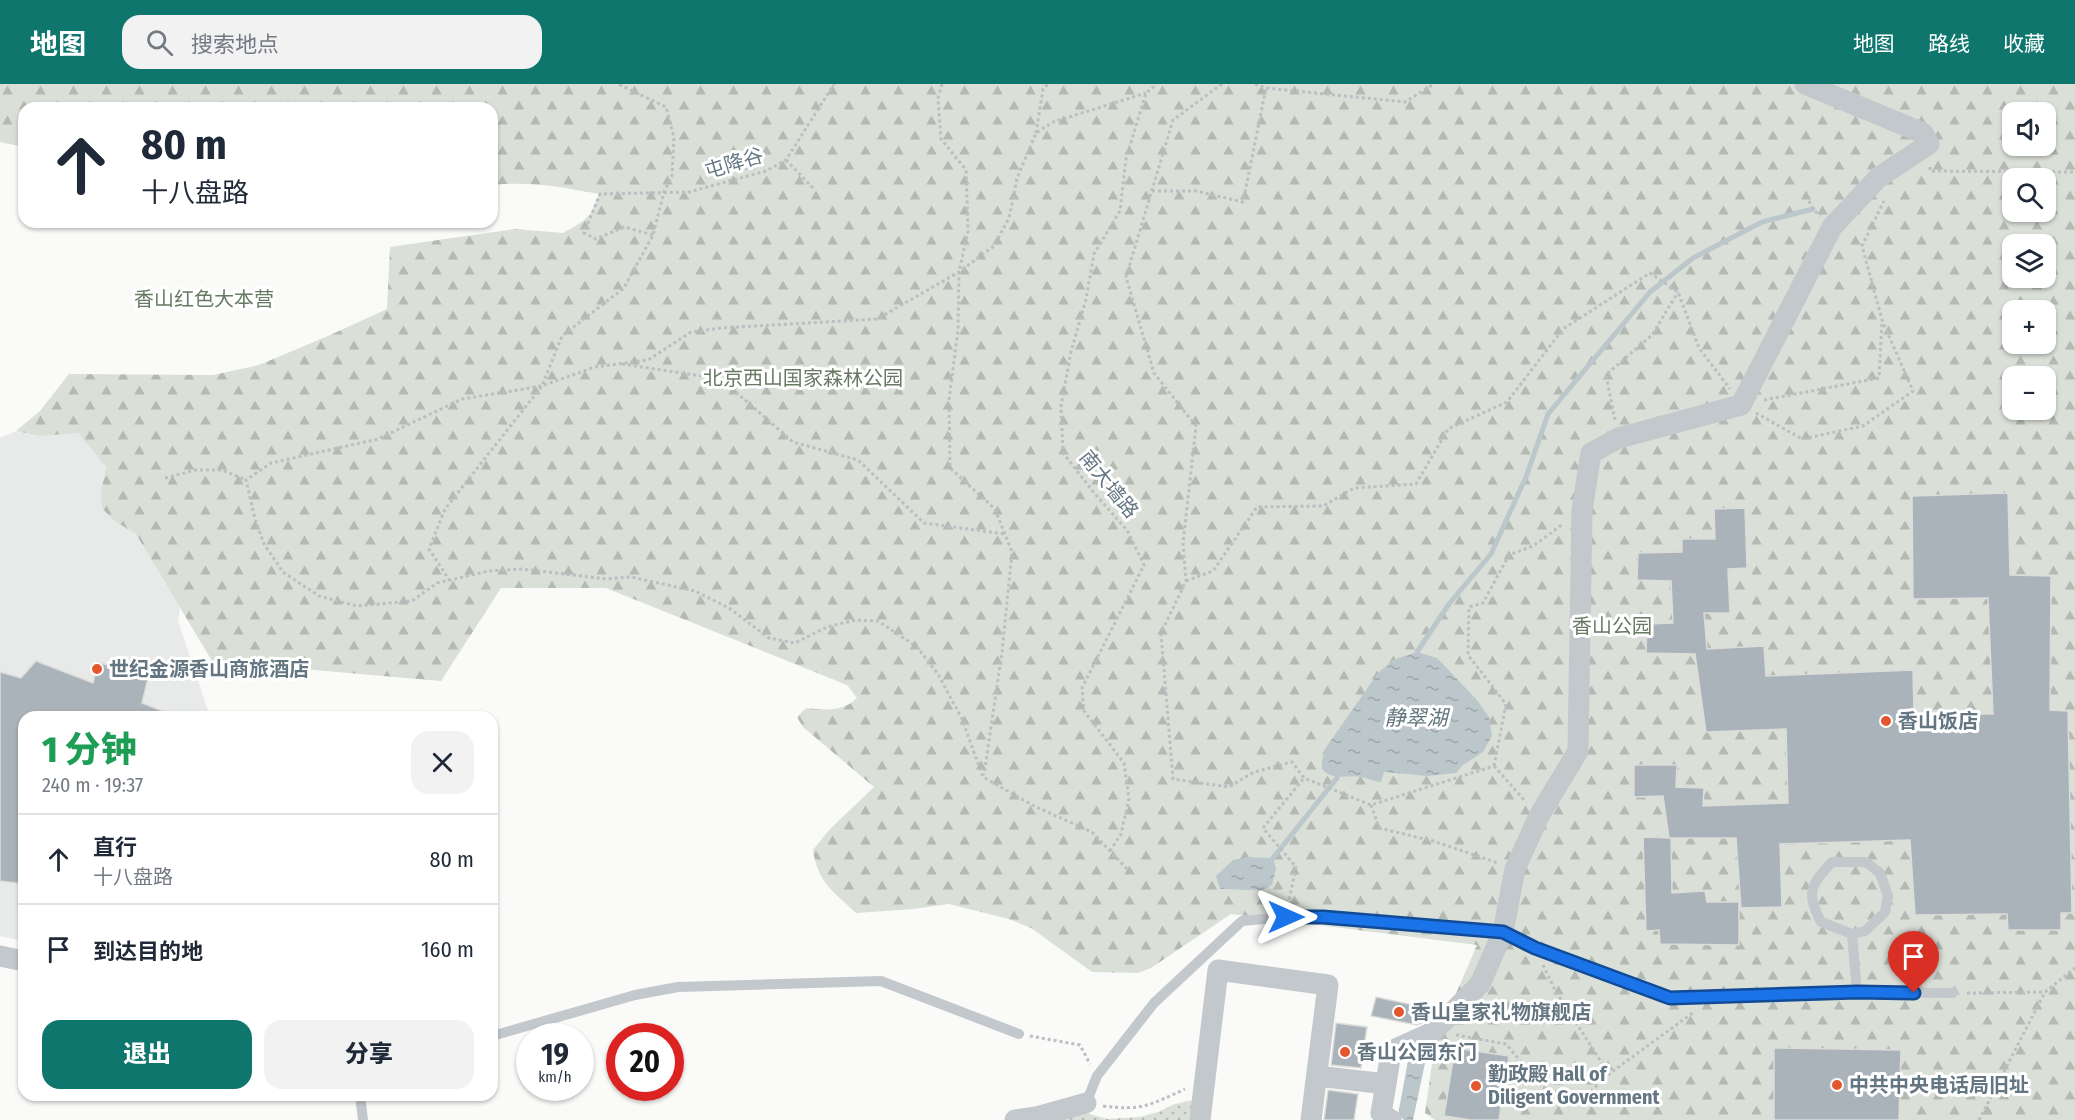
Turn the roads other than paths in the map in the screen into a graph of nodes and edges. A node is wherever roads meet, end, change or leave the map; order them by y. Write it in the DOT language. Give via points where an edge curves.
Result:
graph roads {
  1 [pos="1805,84"];
  2 [pos="1503,932"];
  3 [pos="1852,934"];
  4 [pos="0,956"];
  5 [pos="18,960"];
  6 [pos="1857,992"];
  7 [pos="1953,993"];
  8 [pos="498,1034"];
  9 [pos="1019,1034"];
  10 [pos="1317,1076"];
  11 [pos="1386,1084"];
  12 [pos="361,1101"];
  13 [pos="1086,1103"];
  14 [pos="363,1120"];
  15 [pos="1015,1120"];
  16 [pos="1200,1120"];
  17 [pos="1311,1120"];
  18 [pos="1391,1120"];
  1 -- 2 [label="street" via="1923,133 1929,144 1879,177 1832,227 1741,405 1618,438 1591,453 1582,510 1578,751 1539,816 1515,869"];
  2 -- 6 [label="lane" via="1535,948 1670,998"];
  2 -- 11 [label="street" via="1480,984 1433,1032 1391,1051"];
  2 -- 13 [label="lane" via="1323,917 1242,921 1154,1004 1097,1076"];
  3 -- 3 [label="lane" via="1865,931 1884,912 1888,896 1880,873 1866,862 1832,862 1815,881 1812,903 1821,922"];
  3 -- 6 [label="lane"];
  4 -- 5 [label="street"];
  6 -- 7 [label="lane"];
  8 -- 9 [label="lane" via="635,995 678,987 881,981"];
  10 -- 11 [label="street"];
  10 -- 16 [label="street" via="1328,984 1218,970"];
  10 -- 17 [label="street"];
  11 -- 18 [label="street" via="1381,1113"];
  12 -- 14 [label="lane"];
  13 -- 15 [label="street"];
}
